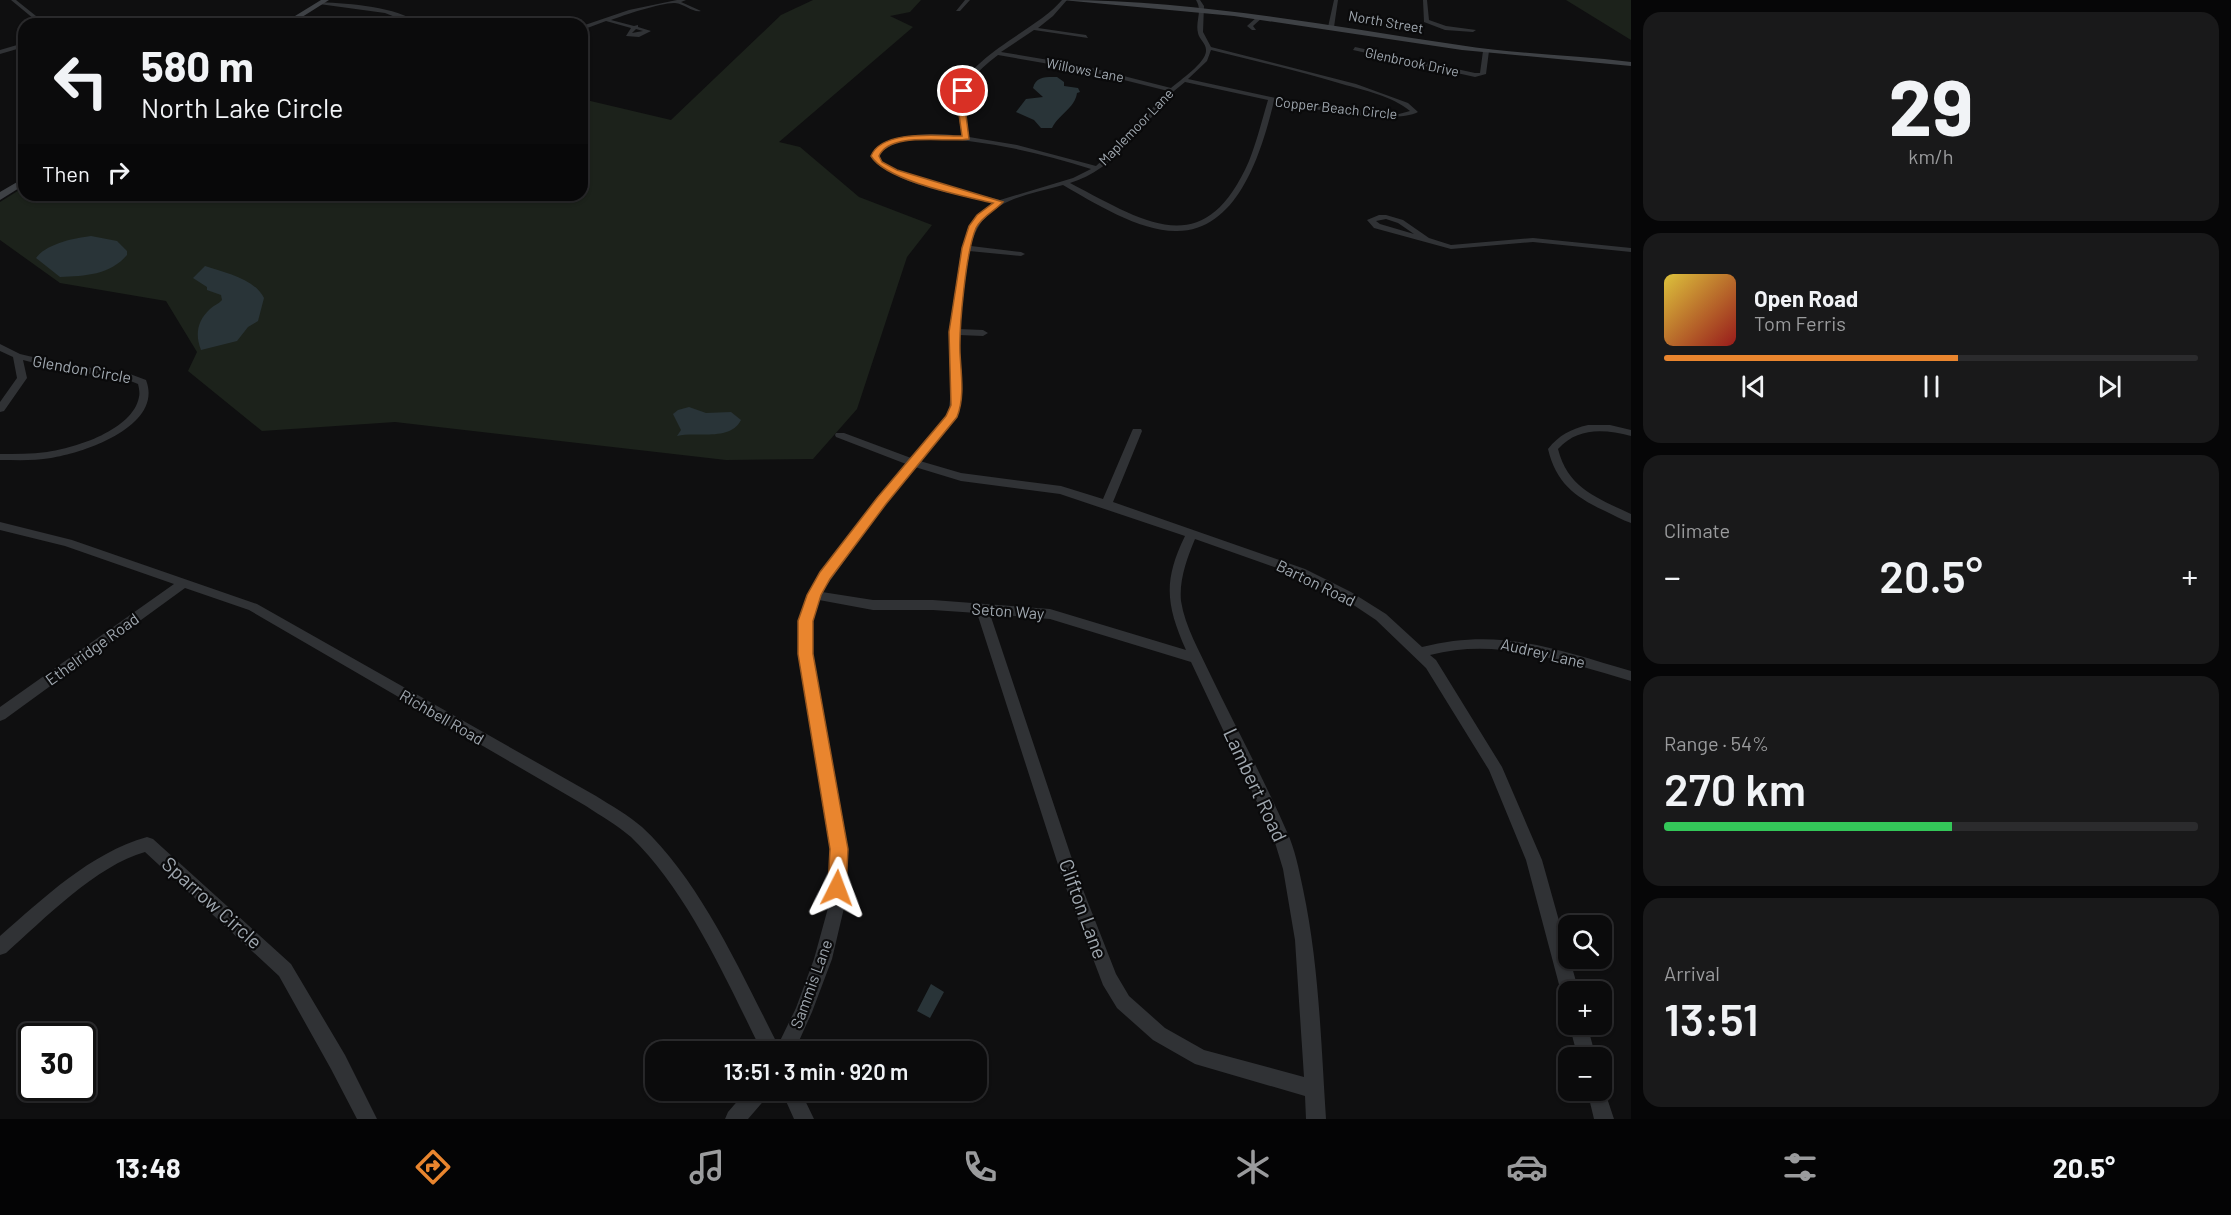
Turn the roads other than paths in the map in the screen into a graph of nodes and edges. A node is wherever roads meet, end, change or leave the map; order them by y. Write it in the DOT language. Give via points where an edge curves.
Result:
graph roads {
  1 [pos="13,0"];
  2 [pos="684,0"];
  3 [pos="968,0"];
  4 [pos="1065,0"];
  5 [pos="1198,0"];
  6 [pos="1336,0"];
  7 [pos="1425,0"];
  8 [pos="324,2"];
  9 [pos="676,2"];
  10 [pos="958,10"];
  11 [pos="699,11"];
  12 [pos="1203,11"];
  13 [pos="1260,17"];
  14 [pos="36,18"];
  15 [pos="296,18"];
  16 [pos="405,18"];
  17 [pos="606,20"];
  18 [pos="588,26"];
  19 [pos="636,26"];
  20 [pos="1331,27"];
  21 [pos="1031,28"];
  22 [pos="1254,30"];
  23 [pos="1473,30"];
  24 [pos="1086,37"];
  25 [pos="18,47"];
  26 [pos="1209,48"];
  27 [pos="1355,50"];
  28 [pos="1486,51"];
  29 [pos="0,52"];
  30 [pos="997,53"];
  31 [pos="1631,64"];
  32 [pos="1184,80"];
  33 [pos="1172,90"];
  34 [pos="1271,101"];
  35 [pos="966,138"];
  36 [pos="1096,168"];
  37 [pos="1066,184"];
  38 [pos="18,185"];
  39 [pos="0,197"];
  40 [pos="999,202"];
  41 [pos="980,217"];
  42 [pos="1426,240"];
  43 [pos="966,248"];
  44 [pos="1631,250"];
  45 [pos="1021,254"];
  46 [pos="954,332"];
  47 [pos="983,333"];
  48 [pos="0,347"];
  49 [pos="17,357"];
  50 [pos="54,365"];
  51 [pos="29,374"];
  52 [pos="0,409"];
  53 [pos="1137,431"];
  54 [pos="1631,433"];
  55 [pos="840,435"];
  56 [pos="0,457"];
  57 [pos="913,464"];
  58 [pos="1107,504"];
  59 [pos="1631,519"];
  60 [pos="0,526"];
  61 [pos="1192,534"];
  62 [pos="184,583"];
  63 [pos="814,595"];
  64 [pos="982,609"];
  65 [pos="1419,652"];
  66 [pos="1196,658"];
  67 [pos="1631,676"];
  68 [pos="0,715"];
  69 [pos="0,946"];
  70 [pos="1567,981"];
  71 [pos="766,1041"];
  72 [pos="789,1041"];
  73 [pos="1314,1089"];
  74 [pos="751,1101"];
  75 [pos="795,1101"];
  76 [pos="1599,1101"];
  77 [pos="367,1119"];
  78 [pos="735,1119"];
  79 [pos="804,1119"];
  80 [pos="1316,1119"];
  81 [pos="1604,1119"];
  1 -- 14 [label="street"];
  2 -- 9 [label="street"];
  3 -- 10 [label="street"];
  4 -- 12 [label="main road, North Street"];
  4 -- 21 [label="street" via="1048,18"];
  5 -- 12 [label="street"];
  6 -- 20 [label="street"];
  7 -- 23 [label="street" via="1426,21 1445,28"];
  8 -- 15 [label="main road"];
  8 -- 16 [label="street"];
  9 -- 11 [label="street"];
  9 -- 17 [label="street"];
  12 -- 13 [label="main road, North Street"];
  12 -- 26 [label="street" via="1200,32"];
  13 -- 20 [label="main road, North Street"];
  13 -- 22 [label="street" via="1250,26"];
  17 -- 18 [label="street"];
  17 -- 19 [label="street"];
  20 -- 28 [label="main road, North Street"];
  21 -- 24 [label="street"];
  21 -- 30 [label="street"];
  25 -- 29 [label="street"];
  26 -- 32 [label="street, Maplemoor Lane" via="1206,59"];
  26 -- 34 [label="street, Copper Beach Circle" via="1383,94 1415,110 1413,114 1392,115"];
  27 -- 28 [label="street, Glenbrook Drive" via="1475,75 1483,74"];
  28 -- 31 [label="main road, North Street"];
  30 -- 33 [label="street, Willows Lane" via="1095,70"];
  30 -- 35 [label="street" via="974,74 963,91"];
  32 -- 33 [label="street, Maplemoor Lane"];
  32 -- 34 [label="street, Copper Beach Circle"];
  33 -- 36 [label="street, Maplemoor Lane"];
  34 -- 37 [label="street" via="1254,160 1234,196 1224,208 1192,228 1174,229 1147,221"];
  35 -- 36 [label="street" via="1028,148"];
  35 -- 40 [label="street" via="907,138 886,144 875,156 879,163 894,171"];
  36 -- 37 [label="street, Maplemoor Lane"];
  37 -- 40 [label="street, Maplemoor Lane"];
  38 -- 39 [label="main road"];
  40 -- 41 [label="street, Maplemoor Lane"];
  41 -- 43 [label="street, Sammis Lane" via="972,227"];
  42 -- 42 [label="street" via="1377,226 1371,220 1398,220"];
  42 -- 44 [label="street" via="1461,248 1533,240"];
  43 -- 45 [label="street"];
  43 -- 46 [label="street, Sammis Lane"];
  46 -- 47 [label="street"];
  46 -- 57 [label="street, Sammis Lane" via="956,405 951,417"];
  48 -- 49 [label="street, Glendon Circle"];
  49 -- 50 [label="street, Glendon Circle"];
  49 -- 51 [label="street"];
  50 -- 51 [label="street"];
  50 -- 56 [label="street, Glendon Circle" via="138,379 146,393 143,407 118,431 80,447 29,458"];
  51 -- 52 [label="street"];
  53 -- 58 [label="street"];
  54 -- 59 [label="street" via="1591,427 1560,438 1553,449 1554,464 1565,480"];
  55 -- 57 [label="street, Barton Road"];
  57 -- 58 [label="street, Barton Road" via="961,477 1061,490"];
  57 -- 63 [label="street, Sammis Lane"];
  58 -- 61 [label="street, Barton Road"];
  60 -- 62 [label="street, Richbell Road" via="68,543"];
  61 -- 65 [label="street, Barton Road" via="1301,572 1347,595 1381,617"];
  61 -- 66 [label="street, Lambert Road" via="1183,550 1175,600"];
  62 -- 68 [label="street, Ethelridge Road"];
  62 -- 71 [label="street, Richbell Road" via="253,607 591,801 638,834 660,858 714,939"];
  63 -- 64 [label="street, Seton Way" via="873,605"];
  63 -- 72 [label="street, Sammis Lane" via="806,621 805,654 839,849 836,908 823,959"];
  64 -- 66 [label="street, Seton Way" via="1069,618"];
  64 -- 73 [label="street, Clifton Lane" via="1070,877 1109,979 1124,1002 1159,1034 1201,1058"];
  65 -- 67 [label="street, Audrey Lane" via="1440,645 1491,641"];
  65 -- 70 [label="street, Barton Road" via="1431,664 1495,767 1534,860"];
  66 -- 73 [label="street, Lambert Road" via="1288,855 1304,934"];
  69 -- 77 [label="street, Sparrow Circle" via="96,868 137,845 147,844 285,970"];
  73 -- 80 [label="street, Lambert Road"];
  74 -- 78 [label="street"];
  75 -- 79 [label="street"];
  76 -- 81 [label="street"];
}
